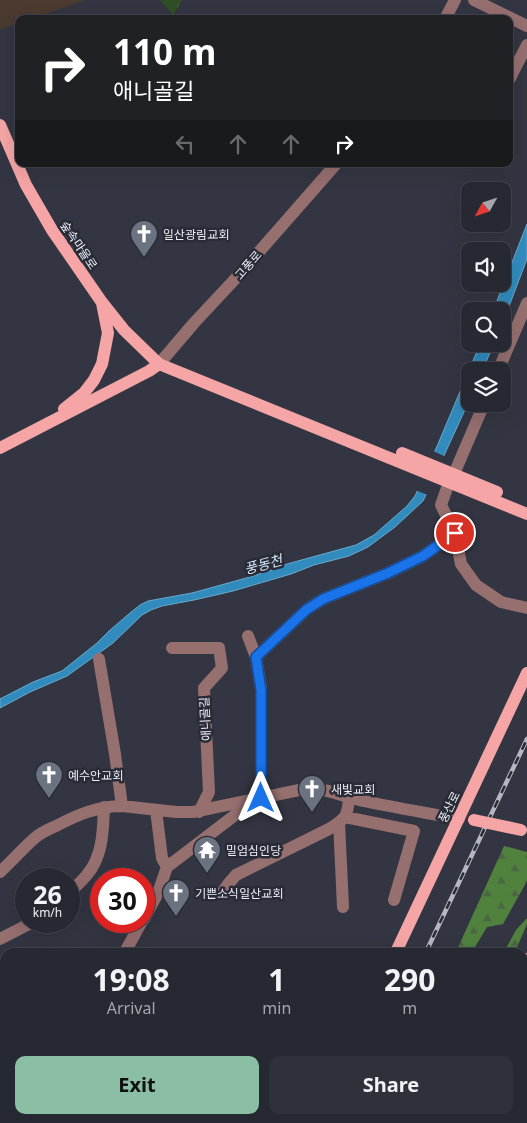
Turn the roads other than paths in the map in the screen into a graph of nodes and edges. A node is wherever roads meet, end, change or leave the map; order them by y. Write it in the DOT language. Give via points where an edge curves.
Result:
graph roads {
  1 [pos="455,0"];
  2 [pos="474,0"];
  3 [pos="447,15"];
  4 [pos="505,15"];
  5 [pos="513,19"];
  6 [pos="527,26"];
  7 [pos="527,44"];
  8 [pos="513,72"];
  9 [pos="0,125"];
  10 [pos="15,159"];
  11 [pos="19,167"];
  12 [pos="333,167"];
  13 [pos="101,300"];
  14 [pos="527,303"];
  15 [pos="502,362"];
  16 [pos="159,364"];
  17 [pos="480,412"];
  18 [pos="303,423"];
  19 [pos="38,429"];
  20 [pos="0,448"];
  21 [pos="451,473"];
  22 [pos="444,487"];
  23 [pos="527,504"];
  24 [pos="527,514"];
  25 [pos="527,522"];
  26 [pos="455,533"];
  27 [pos="527,608"];
  28 [pos="248,636"];
  29 [pos="172,648"];
  30 [pos="256,657"];
  31 [pos="99,658"];
  32 [pos="527,673"];
  33 [pos="349,796"];
  34 [pos="261,798"];
  35 [pos="246,802"];
  36 [pos="122,806"];
  37 [pos="104,807"];
  38 [pos="156,810"];
  39 [pos="199,812"];
  40 [pos="342,819"];
  41 [pos="459,819"];
  42 [pos="524,831"];
  43 [pos="167,867"];
  44 [pos="0,872"];
  45 [pos="80,882"];
  46 [pos="222,893"];
  47 [pos="155,898"];
  48 [pos="394,900"];
  49 [pos="343,907"];
  50 [pos="15,931"];
  51 [pos="136,933"];
  52 [pos="0,939"];
  53 [pos="127,948"];
  54 [pos="398,948"];
  1 -- 3 [label="street"];
  2 -- 4 [label="street"];
  5 -- 6 [label="street"];
  7 -- 8 [label="street"];
  9 -- 10 [label="main road, 숲속마을로"];
  11 -- 13 [label="main road, 숲속마을로" via="52,230"];
  12 -- 16 [label="street, 고풍로"];
  13 -- 16 [label="main road, 숲속마을로" via="124,330"];
  13 -- 19 [label="main road" via="108,333 102,364 84,393"];
  14 -- 15 [label="street"];
  16 -- 18 [label="main road, 숲속마을로"];
  16 -- 19 [label="main road"];
  17 -- 21 [label="street"];
  18 -- 21 [label="main road" via="325,422"];
  18 -- 22 [label="main road" via="316,434"];
  18 -- 24 [label="main road, 숲속마을로"];
  19 -- 20 [label="main road"];
  21 -- 23 [label="main road"];
  22 -- 25 [label="main road"];
  22 -- 26 [label="street" via="441,505"];
  26 -- 27 [label="street" via="461,564 476,585 501,602"];
  26 -- 30 [label="street" via="423,556 323,599 306,610"];
  28 -- 30 [label="street"];
  29 -- 39 [label="street, 애니골길" via="219,648 222,668 204,688 209,792"];
  30 -- 34 [label="street" via="261,690"];
  31 -- 36 [label="street"];
  32 -- 41 [label="main road, 풍산로"];
  33 -- 34 [label="street" via="304,789"];
  33 -- 40 [label="street" via="348,810"];
  33 -- 41 [label="street"];
  34 -- 35 [label="street"];
  35 -- 39 [label="street"];
  35 -- 43 [label="street" via="239,812"];
  36 -- 37 [label="street"];
  36 -- 38 [label="street"];
  37 -- 44 [label="street" via="40,834"];
  37 -- 45 [label="street" via="99,853"];
  38 -- 39 [label="street"];
  38 -- 43 [label="street" via="162,858"];
  40 -- 46 [label="street" via="329,829 236,875"];
  40 -- 48 [label="street" via="414,831"];
  40 -- 49 [label="street"];
  41 -- 42 [label="main road, bridge"];
  41 -- 54 [label="main road, 풍산로"];
  43 -- 47 [label="street"];
  50 -- 52 [label="street"];
  51 -- 53 [label="street"];
}
